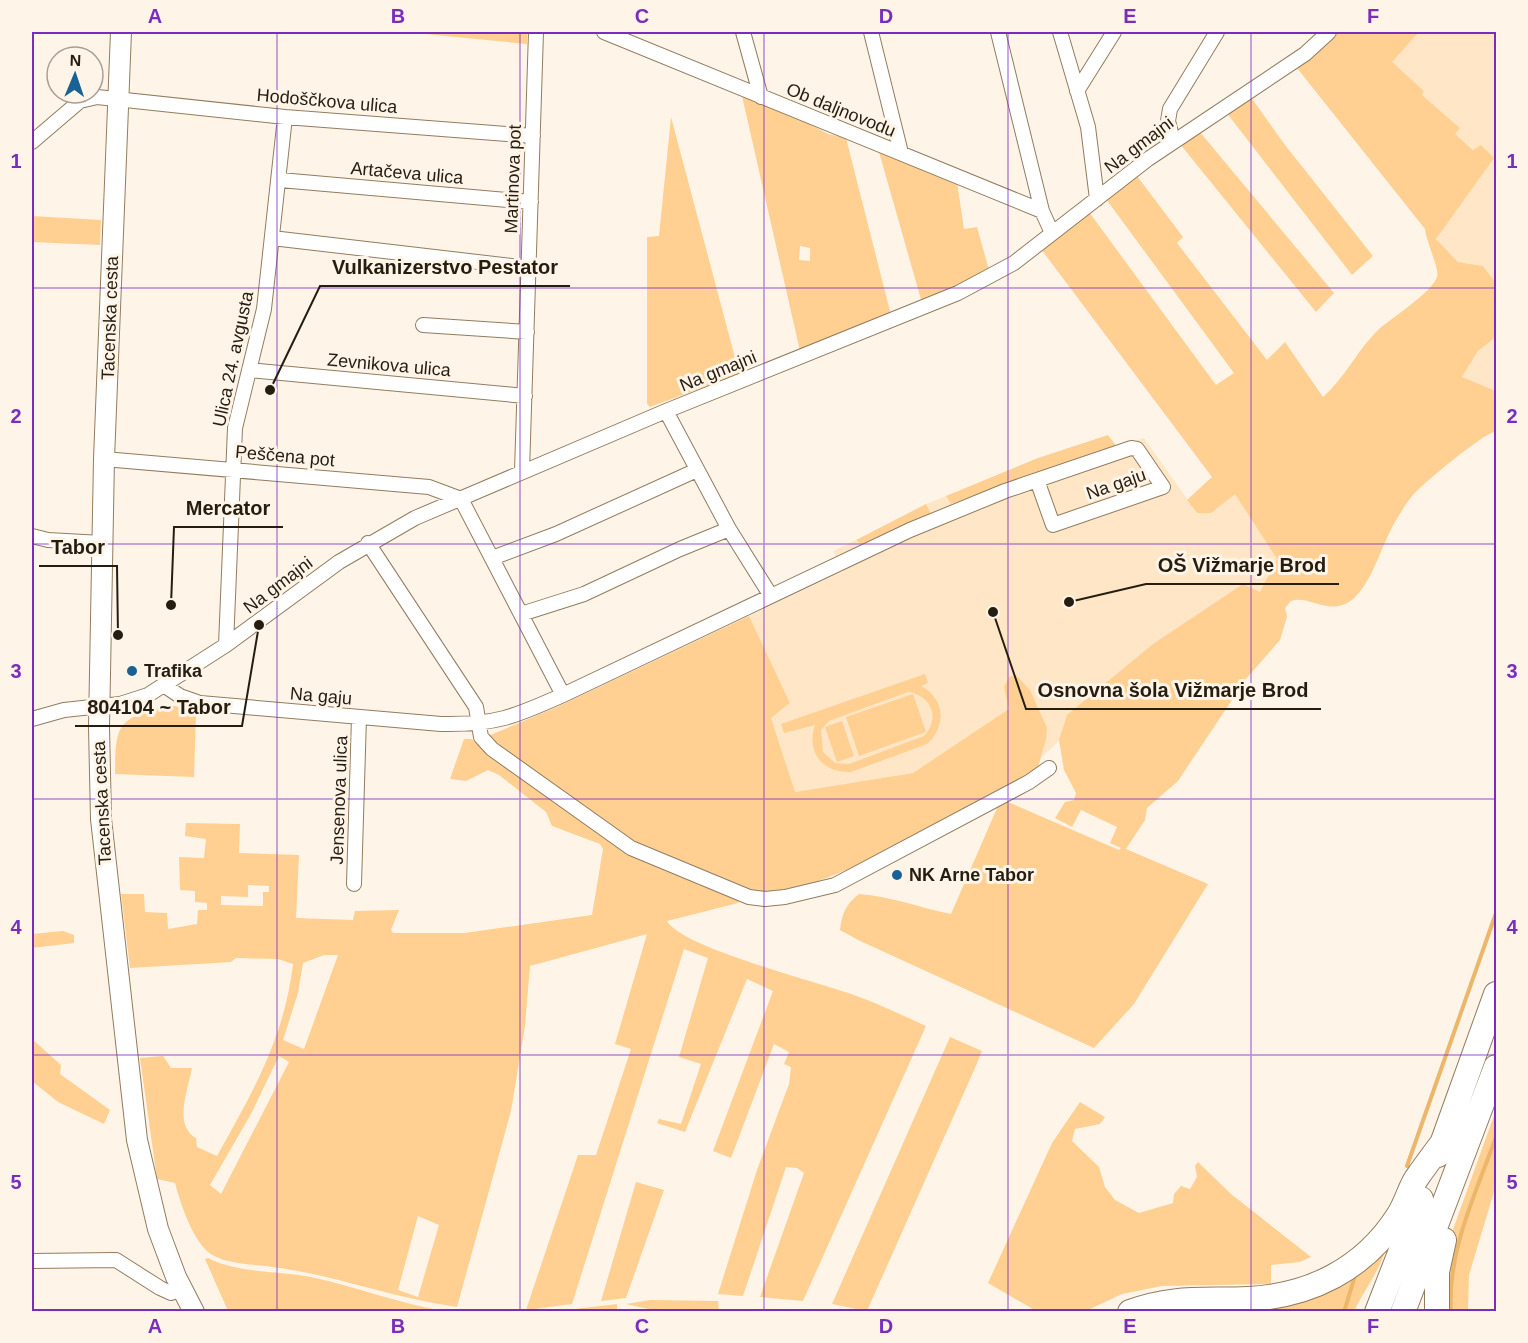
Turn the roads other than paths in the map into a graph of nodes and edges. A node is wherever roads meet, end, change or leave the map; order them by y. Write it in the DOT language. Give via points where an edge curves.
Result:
graph roads {
  1 [pos="121,32"];
  2 [pos="536,32"];
  3 [pos="608,32"];
  4 [pos="743,32"];
  5 [pos="871,32"];
  6 [pos="998,32"];
  7 [pos="1060,32"];
  8 [pos="1114,32"];
  9 [pos="1217,32"];
  10 [pos="1329,32"];
  11 [pos="1077,92"];
  12 [pos="761,98"];
  13 [pos="119,99"];
  14 [pos="285,117"];
  15 [pos="533,136"];
  16 [pos="1173,141"];
  17 [pos="32,142"];
  18 [pos="901,153"];
  19 [pos="280,180"];
  20 [pos="1097,199"];
  21 [pos="531,202"];
  22 [pos="1042,211"];
  23 [pos="1052,233"];
  24 [pos="272,238"];
  25 [pos="529,268"];
  26 [pos="423,326"];
  27 [pos="527,332"];
  28 [pos="249,370"];
  29 [pos="525,396"];
  30 [pos="666,411"];
  31 [pos="104,459"];
  32 [pos="234,469"];
  33 [pos="697,470"];
  34 [pos="522,471"];
  35 [pos="1037,480"];
  36 [pos="461,499"];
  37 [pos="729,529"];
  38 [pos="32,536"];
  39 [pos="102,543"];
  40 [pos="368,543"];
  41 [pos="492,558"];
  42 [pos="771,596"];
  43 [pos="521,614"];
  44 [pos="226,645"];
  45 [pos="165,686"];
  46 [pos="563,695"];
  47 [pos="99,707"];
  48 [pos="359,717"];
  49 [pos="32,719"];
  50 [pos="479,725"];
  51 [pos="1049,768"];
  52 [pos="354,884"];
  53 [pos="1497,994"];
  54 [pos="1497,1067"];
  55 [pos="1478,1119"];
  56 [pos="1443,1142"];
  57 [pos="32,1261"];
  58 [pos="182,1289"];
  59 [pos="194,1311"];
  60 [pos="1131,1311"];
  61 [pos="1184,1311"];
  62 [pos="1377,1311"];
  63 [pos="1403,1311"];
  64 [pos="1437,1311"];
  1 -- 13 [label="main road, Tacenska cesta"];
  2 -- 15 [label="street, Martinova pot"];
  3 -- 12 [label="street, Ob daljnovodu"];
  4 -- 12 [label="street"];
  5 -- 18 [label="street"];
  6 -- 22 [label="street"];
  7 -- 11 [label="street"];
  8 -- 11 [label="street"];
  9 -- 16 [label="street" via="1170,109 1168,121"];
  10 -- 16 [label="street, Na gmajni" via="1305,54"];
  11 -- 20 [label="street" via="1088,127"];
  12 -- 18 [label="street, Ob daljnovodu"];
  13 -- 14 [label="street, Hodoščkova ulica"];
  13 -- 17 [label="street, Hodoščkova ulica" via="97,97 80,101"];
  13 -- 31 [label="main road, Tacenska cesta"];
  14 -- 15 [label="street, Hodoščkova ulica"];
  14 -- 19 [label="street, Ulica 24. avgusta"];
  15 -- 21 [label="street, Martinova pot"];
  16 -- 20 [label="street, Na gmajni"];
  18 -- 22 [label="street, Ob daljnovodu"];
  19 -- 21 [label="street, Artačeva ulica"];
  19 -- 24 [label="street, Ulica 24. avgusta"];
  20 -- 23 [label="street, Na gmajni"];
  21 -- 25 [label="street, Martinova pot"];
  22 -- 23 [label="street"];
  23 -- 30 [label="street, Na gmajni" via="1014,263 958,293"];
  24 -- 25 [label="street"];
  24 -- 28 [label="street, Ulica 24. avgusta" via="264,309"];
  25 -- 27 [label="street, Martinova pot"];
  26 -- 27 [label="street"];
  27 -- 29 [label="street, Martinova pot"];
  28 -- 29 [label="street, Zevnikova ulica"];
  28 -- 32 [label="street, Ulica 24. avgusta" via="236,428"];
  29 -- 34 [label="street, Martinova pot"];
  30 -- 33 [label="street"];
  30 -- 34 [label="street, Na gmajni"];
  31 -- 32 [label="street, Peščena pot"];
  31 -- 39 [label="main road, Tacenska cesta"];
  32 -- 36 [label="street, Peščena pot" via="429,487"];
  32 -- 44 [label="street, Ulica 24. avgusta"];
  33 -- 37 [label="street"];
  33 -- 41 [label="street" via="556,534"];
  34 -- 36 [label="street, Na gmajni"];
  35 -- 35 [label="street, Na gaju" via="1053,525 1163,487 1137,449 1131,448"];
  35 -- 42 [label="street, Na gaju" via="910,530"];
  36 -- 40 [label="street, Na gmajni"];
  36 -- 41 [label="street"];
  37 -- 42 [label="street"];
  37 -- 43 [label="street" via="584,594"];
  38 -- 39 [label="street"];
  39 -- 47 [label="main road, Tacenska cesta"];
  40 -- 44 [label="street, Na gmajni"];
  40 -- 50 [label="street" via="476,707"];
  41 -- 43 [label="street"];
  42 -- 46 [label="street, Na gaju"];
  43 -- 46 [label="street"];
  44 -- 45 [label="street, Na gmajni"];
  45 -- 47 [label="street, Na gmajni" via="130,701"];
  45 -- 48 [label="street, Na gaju" via="200,703"];
  46 -- 50 [label="street, Na gaju" via="518,715"];
  47 -- 49 [label="street, Na gmajni" via="64,710"];
  47 -- 58 [label="main road, Tacenska cesta" via="101,819 137,1140 158,1229"];
  48 -- 50 [label="street, Na gaju"];
  48 -- 52 [label="street, Jensenova ulica"];
  50 -- 51 [label="street" via="481,737 492,749 632,848 750,897 765,899 835,885"];
  53 -- 56 [label="highway"];
  54 -- 55 [label="highway"];
  55 -- 63 [label="highway"];
  55 -- 64 [label="highway" via="1466,1182 1440,1254"];
  56 -- 60 [label="highway" via="1415,1180 1388,1231 1360,1259 1329,1280 1284,1294 1248,1299 1179,1299"];
  56 -- 62 [label="highway"];
  57 -- 58 [label="street" via="116,1260 171,1293"];
  58 -- 59 [label="main road, Tacenska cesta"];
  60 -- 61 [label="highway"];
}
